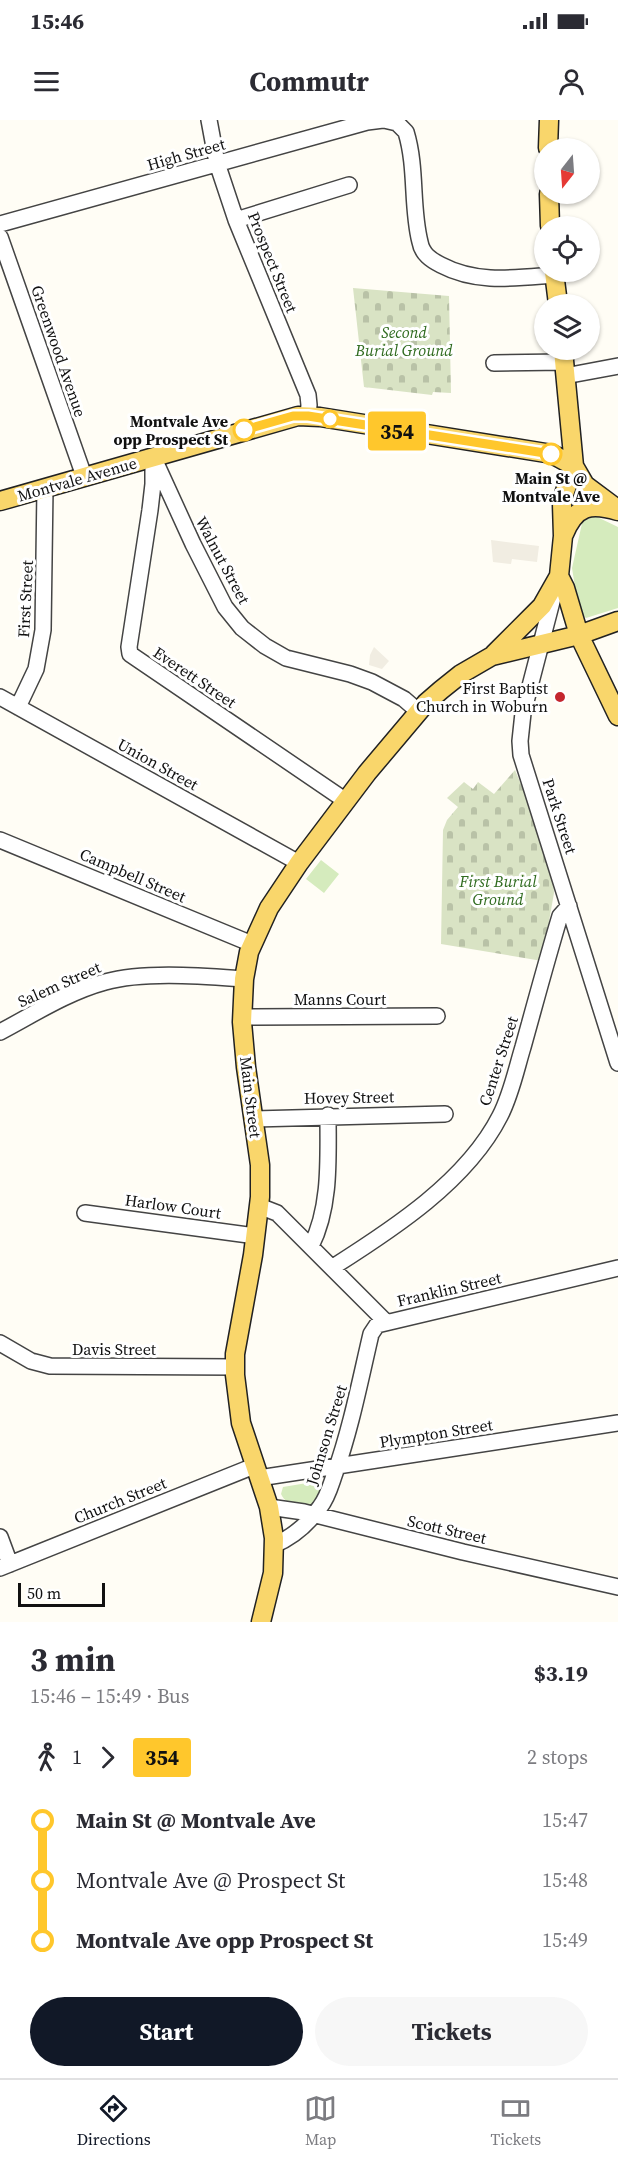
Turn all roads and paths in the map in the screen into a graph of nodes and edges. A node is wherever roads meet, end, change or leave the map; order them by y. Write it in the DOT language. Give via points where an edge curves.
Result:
graph roads {
  1 [pos="209,120"];
  2 [pos="384,120"];
  3 [pos="549,120"];
  4 [pos="548,138"];
  5 [pos="217,163"];
  6 [pos="349,185"];
  7 [pos="236,220"];
  8 [pos="0,224"];
  9 [pos="0,237"];
  10 [pos="534,275"];
  11 [pos="564,362"];
  12 [pos="494,363"];
  13 [pos="618,366"];
  14 [pos="308,416"];
  15 [pos="153,457"];
  16 [pos="574,466"];
  17 [pos="84,477"];
  18 [pos="45,488"];
  19 [pos="0,501"];
  20 [pos="618,511"];
  21 [pos="563,536"];
  22 [pos="559,576"];
  23 [pos="618,621"];
  24 [pos="579,635"];
  25 [pos="542,643"];
  26 [pos="492,656"];
  27 [pos="0,697"];
  28 [pos="18,707"];
  29 [pos="419,712"];
  30 [pos="618,716"];
  31 [pos="346,801"];
  32 [pos="0,840"];
  33 [pos="298,863"];
  34 [pos="569,906"];
  35 [pos="252,944"];
  36 [pos="244,979"];
  37 [pos="437,1016"];
  38 [pos="242,1017"];
  39 [pos="0,1032"];
  40 [pos="618,1063"];
  41 [pos="446,1114"];
  42 [pos="328,1115"];
  43 [pos="253,1119"];
  44 [pos="259,1206"];
  45 [pos="86,1213"];
  46 [pos="256,1236"];
  47 [pos="311,1246"];
  48 [pos="333,1267"];
  49 [pos="618,1268"];
  50 [pos="386,1322"];
  51 [pos="0,1342"];
  52 [pos="235,1367"];
  53 [pos="618,1423"];
  54 [pos="337,1466"];
  55 [pos="256,1472"];
  56 [pos="268,1508"];
  57 [pos="313,1515"];
  58 [pos="0,1537"];
  59 [pos="274,1545"];
  60 [pos="5,1566"];
  61 [pos="618,1587"];
  62 [pos="261,1622"];
  1 -- 5 [label="street, Prospect Street"];
  2 -- 5 [label="street, High Street"];
  2 -- 10 [label="street, High Street" via="400,125 408,138 419,239 427,256 447,269 479,278"];
  3 -- 4 [label="main road"];
  5 -- 7 [label="street, Prospect Street"];
  5 -- 8 [label="street, High Street"];
  6 -- 7 [label="street"];
  7 -- 14 [label="street, Prospect Street" via="308,395"];
  9 -- 17 [label="street, Greenwood Avenue"];
  11 -- 12 [label="street"];
  11 -- 13 [label="street"];
  11 -- 16 [label="main road, Main Street"];
  14 -- 15 [label="main road, Montvale Avenue" via="293,416"];
  14 -- 16 [label="main road, Montvale Avenue" via="552,454"];
  15 -- 17 [label="main road, Montvale Avenue"];
  15 -- 29 [label="street, Walnut Street" via="229,614 242,628 286,658 381,686"];
  15 -- 31 [label="street, Everett Street" via="153,486 130,654"];
  16 -- 20 [label="main road" via="585,485"];
  16 -- 21 [label="main road, Main Street" via="564,494"];
  17 -- 18 [label="main road, Montvale Avenue"];
  18 -- 19 [label="main road, Montvale Avenue"];
  18 -- 28 [label="street, First Street" via="42,637 34,674"];
  20 -- 21 [label="main road" via="599,506 584,508 574,516"];
  21 -- 22 [label="main road, Main Street"];
  22 -- 24 [label="main road"];
  22 -- 25 [label="street, Park Street"];
  22 -- 26 [label="main road, Main Street" via="542,606"];
  23 -- 24 [label="main road, Main Street"];
  24 -- 25 [label="main road, Main Street"];
  24 -- 30 [label="main road"];
  25 -- 26 [label="main road, Main Street"];
  25 -- 34 [label="street, Park Street" via="523,713 521,755"];
  26 -- 29 [label="main road, Main Street" via="452,681"];
  27 -- 28 [label="street, Union Street"];
  28 -- 33 [label="street, Union Street"];
  29 -- 31 [label="main road, Main Street"];
  31 -- 33 [label="main road, Main Street"];
  32 -- 35 [label="street, Campbell Street"];
  33 -- 35 [label="main road, Main Street"];
  34 -- 40 [label="street, Park Street"];
  34 -- 48 [label="street, Center Street" via="560,916 505,1106 486,1141 459,1172 422,1204"];
  35 -- 36 [label="main road, Main Street"];
  36 -- 38 [label="main road, Main Street"];
  36 -- 39 [label="street, Salem Street" via="115,979 81,991"];
  37 -- 38 [label="street, Manns Court"];
  38 -- 43 [label="main road, Main Street"];
  41 -- 42 [label="street, Hovey Street"];
  42 -- 43 [label="street, Hovey Street"];
  42 -- 47 [label="street" via="326,1187"];
  43 -- 44 [label="main road, Main Street" via="260,1165"];
  44 -- 46 [label="main road, Main Street"];
  44 -- 47 [label="street, Franklin Street" via="276,1212"];
  45 -- 46 [label="street, Harlow Court"];
  46 -- 52 [label="main road, Main Street"];
  47 -- 48 [label="street, Franklin Street"];
  48 -- 50 [label="street, Franklin Street"];
  49 -- 50 [label="street, Franklin Street"];
  50 -- 54 [label="street, Johnson Street" via="377,1325 371,1334"];
  51 -- 52 [label="street, Davis Street" via="50,1366"];
  52 -- 55 [label="main road, Main Street" via="238,1410"];
  53 -- 54 [label="street, Plympton Street"];
  54 -- 55 [label="street, Plympton Street"];
  54 -- 57 [label="street, Johnson Street" via="325,1499"];
  55 -- 56 [label="main road, Main Street"];
  55 -- 60 [label="street, Church Street"];
  56 -- 57 [label="street, Scott Street"];
  56 -- 59 [label="main road, Main Street"];
  57 -- 59 [label="street, Johnson Street" via="295,1534"];
  57 -- 61 [label="street, Scott Street"];
  58 -- 60 [label="street"];
  59 -- 62 [label="main road, Main Street" via="271,1584"];
}
